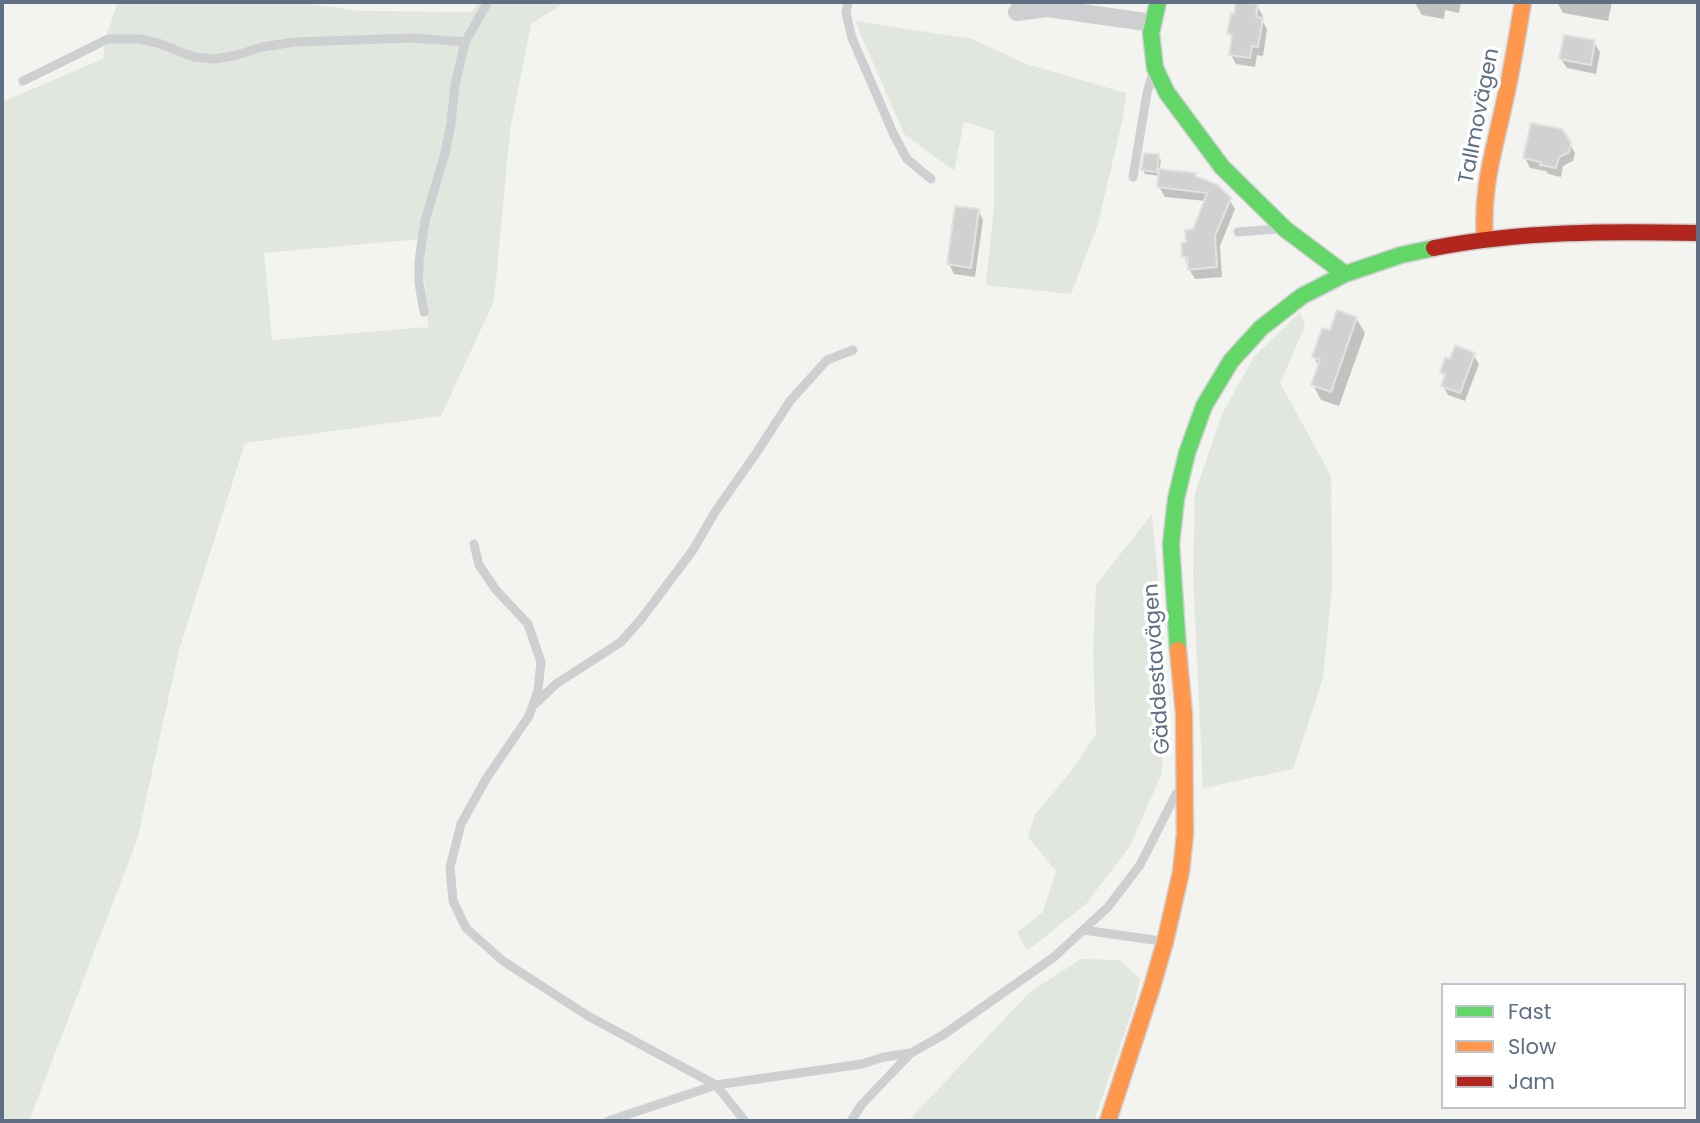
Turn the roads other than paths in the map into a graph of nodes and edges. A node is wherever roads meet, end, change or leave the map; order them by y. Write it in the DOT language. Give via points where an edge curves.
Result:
graph roads {
  1 [pos="488,2"];
  2 [pos="848,2"];
  3 [pos="1158,2"];
  4 [pos="1523,2"];
  5 [pos="1017,12"];
  6 [pos="1153,23"];
  7 [pos="465,42"];
  8 [pos="1154,68"];
  9 [pos="23,81"];
  10 [pos="1133,177"];
  11 [pos="931,178"];
  12 [pos="1285,229"];
  13 [pos="1238,232"];
  14 [pos="1698,233"];
  15 [pos="1485,239"];
  16 [pos="1345,274"];
  17 [pos="424,312"];
  18 [pos="853,350"];
  19 [pos="474,544"];
  20 [pos="532,706"];
  21 [pos="1185,765"];
  22 [pos="1083,930"];
  23 [pos="1165,942"];
  24 [pos="911,1053"];
  25 [pos="716,1085"];
  26 [pos="608,1121"];
  27 [pos="745,1121"];
  28 [pos="851,1121"];
  29 [pos="1108,1121"];
  1 -- 7 [label="lane"];
  2 -- 11 [label="lane" via="852,37 894,135 907,159"];
  3 -- 6 [label="street"];
  4 -- 15 [label="street, Tallmovägen" via="1489,169"];
  5 -- 6 [label="street" via="1047,8"];
  6 -- 8 [label="street"];
  7 -- 9 [label="lane" via="413,38 295,42 215,59 194,57 158,43 117,38"];
  7 -- 17 [label="lane" via="447,144 425,221 419,261"];
  8 -- 10 [label="lane"];
  8 -- 12 [label="street" via="1222,167"];
  12 -- 13 [label="lane"];
  12 -- 16 [label="street"];
  14 -- 15 [label="street, Gäddestavägen" via="1565,232"];
  15 -- 16 [label="street, Gäddestavägen" via="1401,255"];
  16 -- 21 [label="street, Gäddestavägen" via="1302,296 1261,328 1231,361 1204,406 1187,453 1171,544"];
  18 -- 20 [label="lane" via="827,360 790,401 693,550 621,642 556,684"];
  19 -- 20 [label="lane" via="479,565 528,624 541,662"];
  20 -- 25 [label="lane" via="461,824 450,867 453,901 466,928 503,961 588,1016"];
  21 -- 22 [label="lane" via="1174,798 1140,865 1108,907"];
  21 -- 23 [label="street, Gäddestavägen" via="1181,872"];
  22 -- 23 [label="lane"];
  22 -- 24 [label="lane" via="1054,957"];
  23 -- 29 [label="street, Gäddestavägen"];
  24 -- 25 [label="lane"];
  24 -- 28 [label="lane"];
  25 -- 26 [label="lane"];
  25 -- 27 [label="lane"];
}
